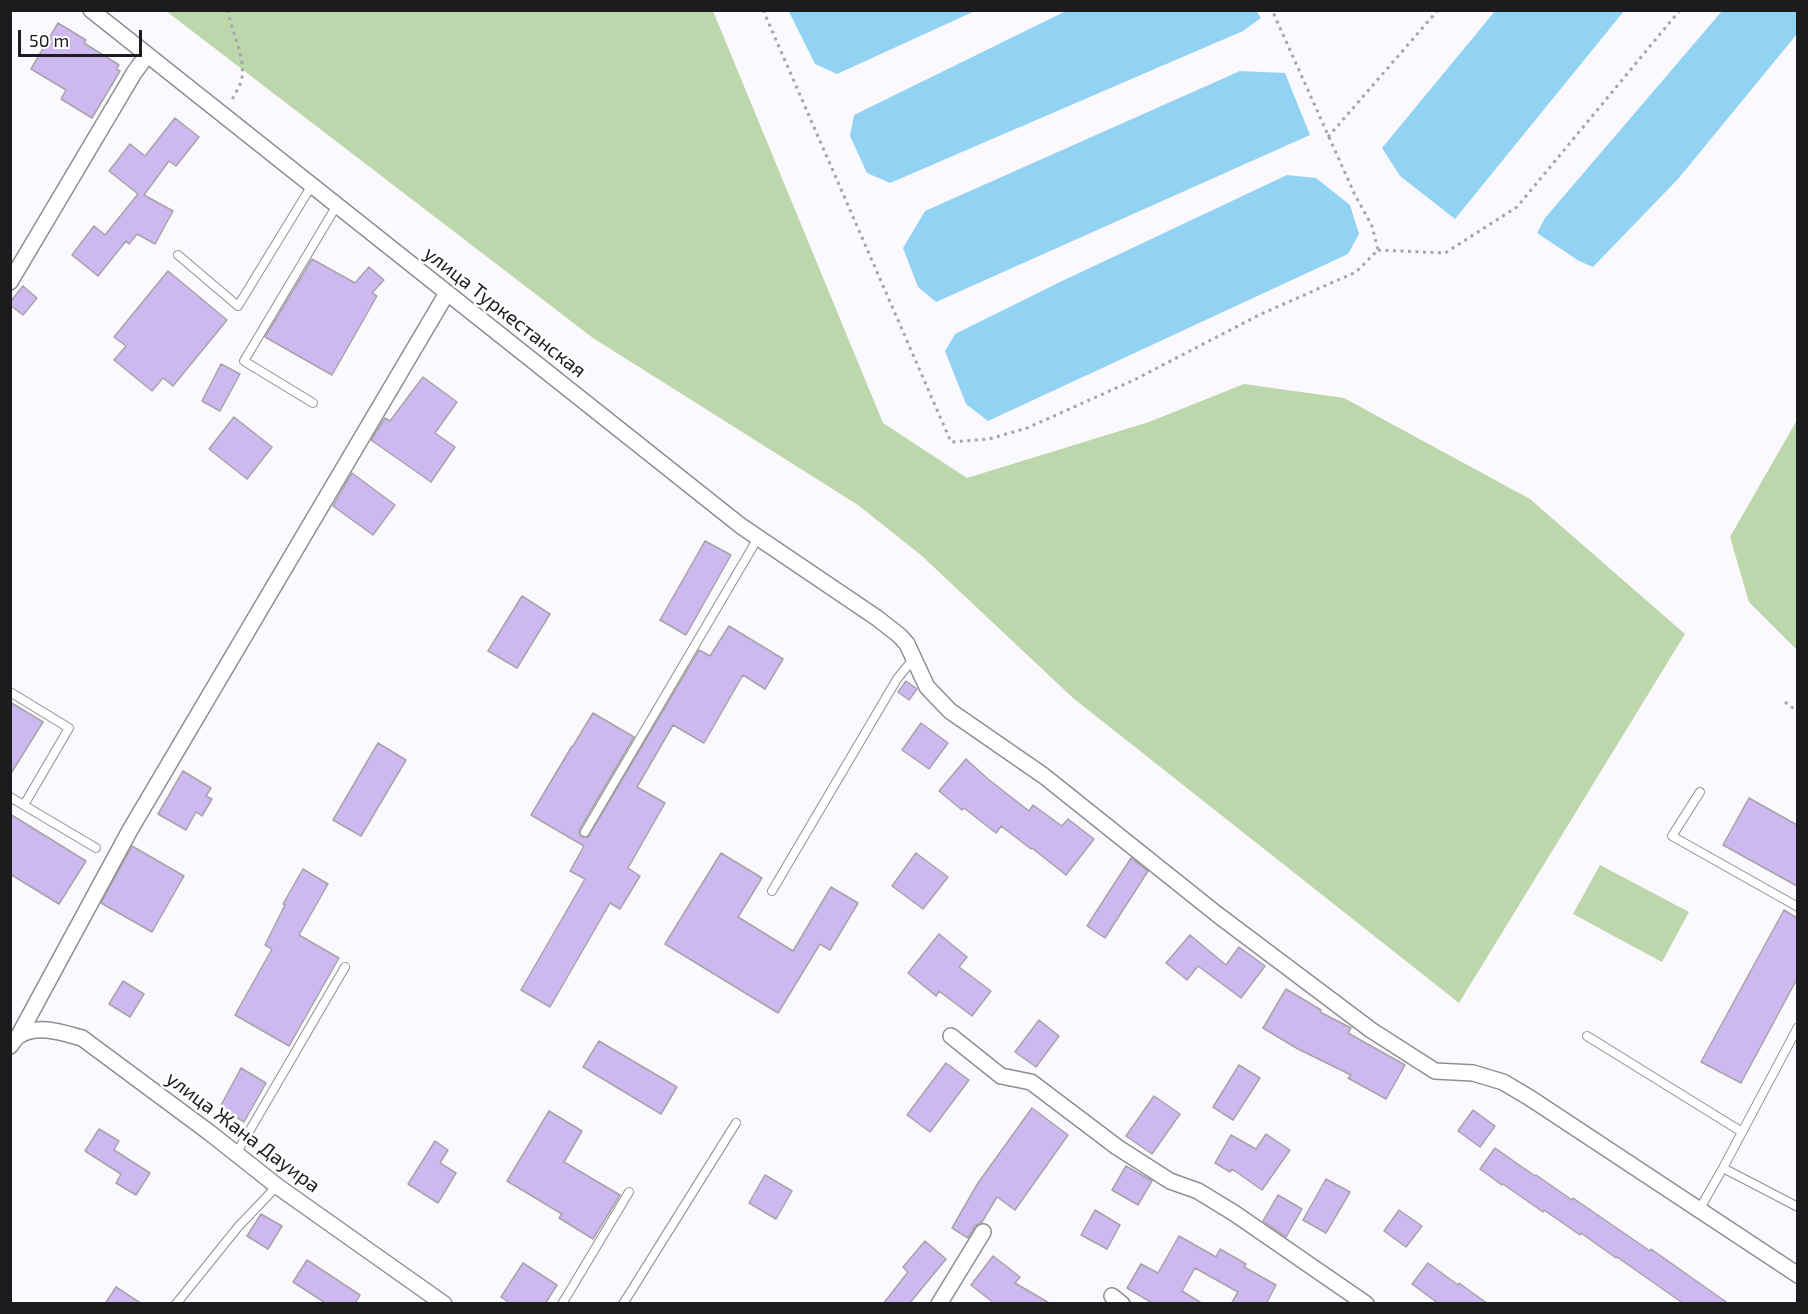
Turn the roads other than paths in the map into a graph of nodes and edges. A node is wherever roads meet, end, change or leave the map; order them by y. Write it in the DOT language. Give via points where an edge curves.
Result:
graph roads {
  1 [pos="91,10"];
  2 [pos="147,55"];
  3 [pos="312,185"];
  4 [pos="337,205"];
  5 [pos="178,255"];
  6 [pos="10,282"];
  7 [pos="447,293"];
  8 [pos="313,403"];
  9 [pos="758,538"];
  10 [pos="914,658"];
  11 [pos="10,692"];
  12 [pos="1700,792"];
  13 [pos="10,797"];
  14 [pos="24,805"];
  15 [pos="585,832"];
  16 [pos="96,848"];
  17 [pos="772,891"];
  18 [pos="1797,907"];
  19 [pos="345,966"];
  20 [pos="1797,1027"];
  21 [pos="951,1036"];
  22 [pos="1587,1036"];
  23 [pos="15,1040"];
  24 [pos="736,1123"];
  25 [pos="1742,1132"];
  26 [pos="236,1154"];
  27 [pos="1723,1168"];
  28 [pos="277,1186"];
  29 [pos="629,1192"];
  30 [pos="1797,1207"];
  31 [pos="1699,1210"];
  32 [pos="983,1232"];
  33 [pos="1797,1275"];
  34 [pos="181,1302"];
  35 [pos="444,1304"];
  36 [pos="562,1304"];
  37 [pos="624,1304"];
  38 [pos="939,1304"];
  39 [pos="1366,1304"];
  1 -- 2 [label="street, улица Туркестанская"];
  2 -- 3 [label="street, улица Туркестанская"];
  2 -- 6 [label="street"];
  3 -- 4 [label="street, улица Туркестанская"];
  3 -- 5 [label="lane" via="238,306"];
  4 -- 7 [label="street, улица Туркестанская"];
  4 -- 8 [label="lane" via="244,361"];
  7 -- 9 [label="street, улица Туркестанская"];
  7 -- 23 [label="street" via="130,831"];
  9 -- 10 [label="street, улица Туркестанская" via="877,618 900,636"];
  9 -- 15 [label="lane"];
  10 -- 17 [label="lane" via="897,679"];
  10 -- 31 [label="street, улица Туркестанская" via="927,687 950,711 1044,776 1371,1030 1436,1071 1473,1073 1503,1082"];
  11 -- 14 [label="lane" via="69,728"];
  12 -- 18 [label="lane" via="1672,836"];
  13 -- 14 [label="lane"];
  14 -- 16 [label="lane"];
  19 -- 26 [label="lane"];
  20 -- 25 [label="lane"];
  21 -- 39 [label="street" via="1000,1076 1031,1082 1117,1147 1234,1213"];
  22 -- 25 [label="lane"];
  23 -- 26 [label="street, улица Жана Дауира" via="39,1029 82,1038"];
  24 -- 37 [label="lane"];
  25 -- 27 [label="lane"];
  26 -- 28 [label="street, улица Жана Дауира"];
  27 -- 30 [label="lane"];
  27 -- 31 [label="lane"];
  28 -- 34 [label="lane" via="238,1227"];
  28 -- 35 [label="street, улица Жана Дауира"];
  29 -- 36 [label="lane"];
  31 -- 33 [label="street, улица Туркестанская"];
  32 -- 38 [label="street"];
}
